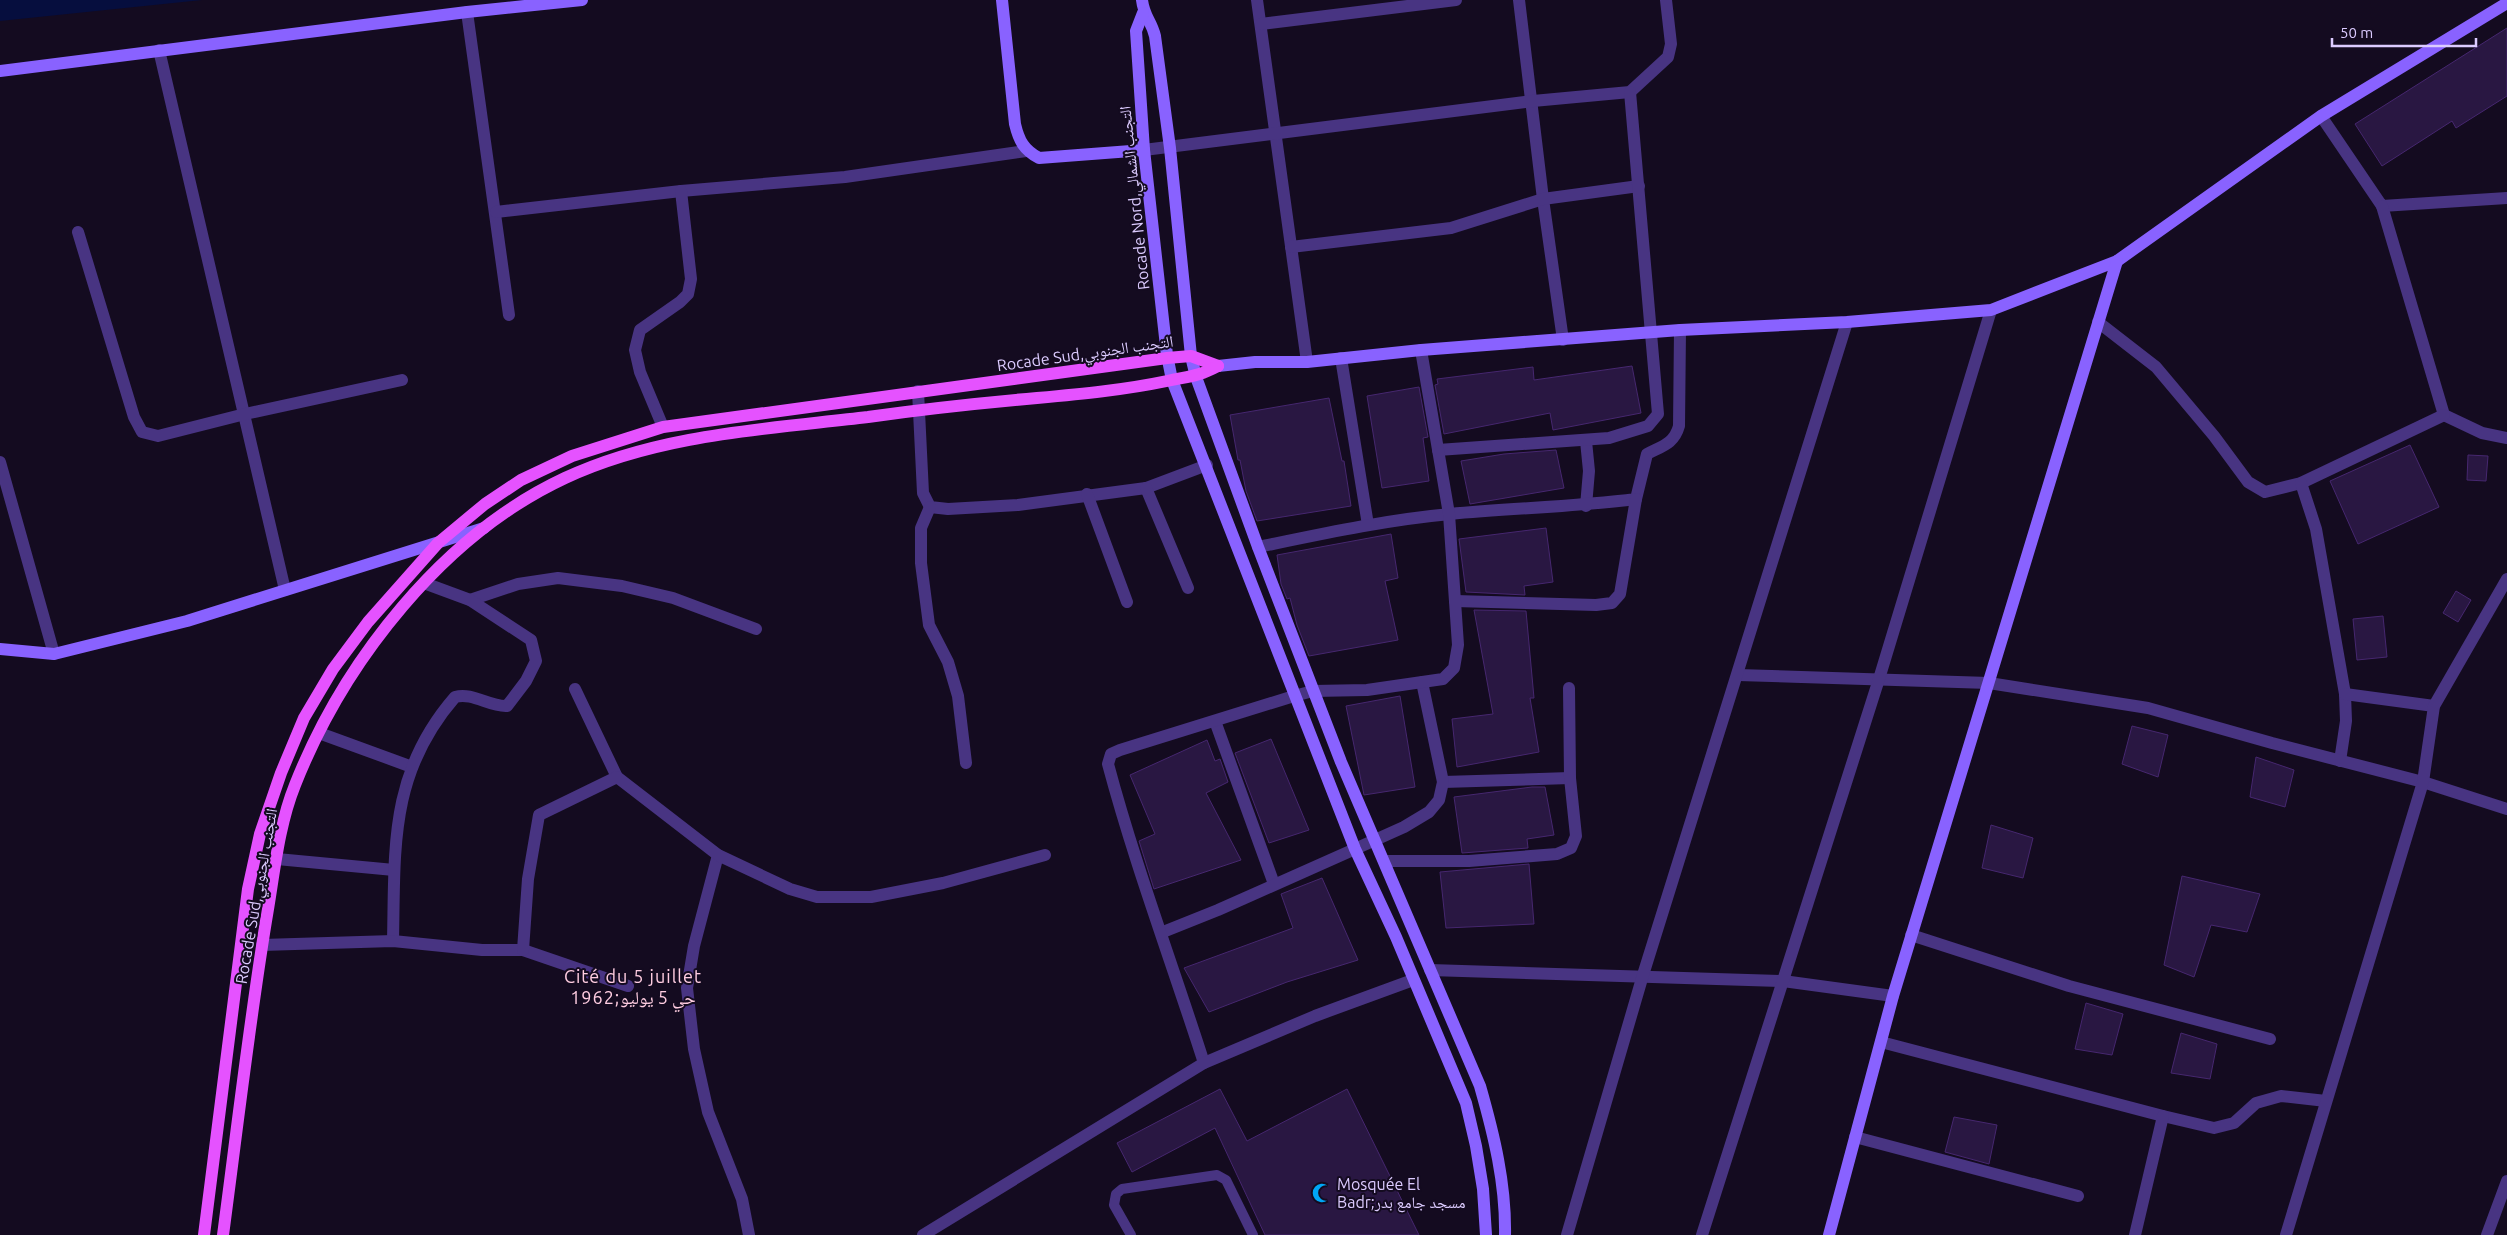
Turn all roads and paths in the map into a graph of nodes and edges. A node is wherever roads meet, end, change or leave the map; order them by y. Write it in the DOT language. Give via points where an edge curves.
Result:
graph roads {
  1 [pos="582,0"];
  2 [pos="1002,0"];
  3 [pos="1142,0"];
  4 [pos="1257,0"];
  5 [pos="1456,0"];
  6 [pos="1520,0"];
  7 [pos="1666,0"];
  8 [pos="2507,3"];
  9 [pos="467,12"];
  10 [pos="1143,13"];
  11 [pos="1261,24"];
  12 [pos="159,50"];
  13 [pos="0,71"];
  14 [pos="1630,92"];
  15 [pos="1533,101"];
  16 [pos="2321,116"];
  17 [pos="1276,132"];
  18 [pos="1170,148"];
  19 [pos="1144,150"];
  20 [pos="1026,151"];
  21 [pos="1639,186"];
  22 [pos="681,191"];
  23 [pos="2507,198"];
  24 [pos="1543,199"];
  25 [pos="2382,206"];
  26 [pos="496,212"];
  27 [pos="78,232"];
  28 [pos="1291,247"];
  29 [pos="2117,261"];
  30 [pos="1991,310"];
  31 [pos="509,315"];
  32 [pos="1847,322"];
  33 [pos="2098,322"];
  34 [pos="1680,330"];
  35 [pos="1651,334"];
  36 [pos="1563,340"];
  37 [pos="1421,350"];
  38 [pos="1191,356"];
  39 [pos="1167,358"];
  40 [pos="1341,358"];
  41 [pos="1307,362"];
  42 [pos="1218,366"];
  43 [pos="1196,377"];
  44 [pos="402,380"];
  45 [pos="1172,380"];
  46 [pos="918,391"];
  47 [pos="919,410"];
  48 [pos="245,414"];
  49 [pos="2444,415"];
  50 [pos="663,427"];
  51 [pos="2507,438"];
  52 [pos="1586,441"];
  53 [pos="1438,450"];
  54 [pos="0,462"];
  55 [pos="1207,465"];
  56 [pos="2301,484"];
  57 [pos="1146,488"];
  58 [pos="1087,494"];
  59 [pos="1636,499"];
  60 [pos="1586,506"];
  61 [pos="930,507"];
  62 [pos="1449,514"];
  63 [pos="1368,525"];
  64 [pos="484,528"];
  65 [pos="438,543"];
  66 [pos="1258,547"];
  67 [pos="2507,579"];
  68 [pos="424,583"];
  69 [pos="1188,588"];
  70 [pos="285,590"];
  71 [pos="470,600"];
  72 [pos="1455,601"];
  73 [pos="1127,602"];
  74 [pos="756,629"];
  75 [pos="0,649"];
  76 [pos="54,654"];
  77 [pos="1738,674"];
  78 [pos="1879,679"];
  79 [pos="1422,682"];
  80 [pos="1989,683"];
  81 [pos="1569,688"];
  82 [pos="575,689"];
  83 [pos="1313,691"];
  84 [pos="2346,694"];
  85 [pos="1294,696"];
  86 [pos="2434,706"];
  87 [pos="1215,721"];
  88 [pos="319,733"];
  89 [pos="2340,761"];
  90 [pos="966,763"];
  91 [pos="412,767"];
  92 [pos="617,777"];
  93 [pos="1570,778"];
  94 [pos="1443,782"];
  95 [pos="2423,782"];
  96 [pos="2507,809"];
  97 [pos="1374,839"];
  98 [pos="1355,849"];
  99 [pos="718,855"];
  100 [pos="1045,855"];
  101 [pos="276,859"];
  102 [pos="1384,861"];
  103 [pos="394,870"];
  104 [pos="1274,884"];
  105 [pos="1413,929"];
  106 [pos="1163,932"];
  107 [pos="1911,935"];
  108 [pos="1396,937"];
  109 [pos="393,941"];
  110 [pos="262,945"];
  111 [pos="523,950"];
  112 [pos="1430,970"];
  113 [pos="1642,975"];
  114 [pos="1413,980"];
  115 [pos="1783,981"];
  116 [pos="628,986"];
  117 [pos="1893,996"];
  118 [pos="2270,1039"];
  119 [pos="1881,1042"];
  120 [pos="1204,1062"];
  121 [pos="2326,1101"];
  122 [pos="2163,1116"];
  123 [pos="1855,1137"];
  124 [pos="2507,1180"];
  125 [pos="2078,1196"];
  126 [pos="204,1235"];
  127 [pos="223,1235"];
  128 [pos="748,1235"];
  129 [pos="923,1235"];
  130 [pos="1131,1235"];
  131 [pos="1253,1235"];
  132 [pos="1486,1235"];
  133 [pos="1505,1235"];
  134 [pos="1567,1235"];
  135 [pos="1702,1235"];
  136 [pos="1830,1235"];
  137 [pos="2135,1235"];
  138 [pos="2286,1235"];
  139 [pos="2487,1235"];
  1 -- 9 [label="street"];
  2 -- 20 [label="street" via="1015,124"];
  3 -- 10 [label="street, Rocade Nord,التجنب الشمالي"];
  4 -- 11 [label="street"];
  5 -- 11 [label="street"];
  6 -- 15 [label="street"];
  7 -- 14 [label="street" via="1671,44 1668,57"];
  8 -- 16 [label="street"];
  9 -- 12 [label="street"];
  9 -- 26 [label="street"];
  10 -- 18 [label="street, Rocade Nord,التجنب الشمالي" via="1155,36"];
  10 -- 19 [label="street, Rocade Nord,التجنب الشمالي" via="1136,31"];
  11 -- 17 [label="street"];
  12 -- 13 [label="street"];
  12 -- 48 [label="street"];
  14 -- 15 [label="street"];
  14 -- 21 [label="street"];
  15 -- 17 [label="street"];
  15 -- 24 [label="street"];
  16 -- 25 [label="street"];
  16 -- 29 [label="street"];
  17 -- 18 [label="street"];
  17 -- 28 [label="street"];
  18 -- 19 [label="street"];
  18 -- 38 [label="street, Rocade Nord,التجنب الشمالي"];
  19 -- 20 [label="street" via="1040,158"];
  19 -- 39 [label="street, Rocade Nord,التجنب الشمالي"];
  20 -- 22 [label="street" via="845,176"];
  21 -- 24 [label="street"];
  21 -- 35 [label="street"];
  22 -- 26 [label="street"];
  22 -- 50 [label="street" via="691,279 688,294 640,330 634,350"];
  23 -- 25 [label="street"];
  24 -- 28 [label="street" via="1451,228"];
  24 -- 36 [label="street"];
  25 -- 49 [label="street"];
  26 -- 31 [label="street"];
  27 -- 48 [label="street" via="134,417 142,432 158,436"];
  28 -- 41 [label="street"];
  29 -- 30 [label="street"];
  29 -- 33 [label="street"];
  30 -- 32 [label="street"];
  30 -- 78 [label="street"];
  32 -- 34 [label="street"];
  32 -- 77 [label="street"];
  33 -- 56 [label="street" via="2156,368 2248,482 2265,492"];
  33 -- 80 [label="street"];
  34 -- 35 [label="street"];
  34 -- 59 [label="street" via="1679,426 1670,443 1646,454"];
  35 -- 36 [label="street"];
  35 -- 52 [label="street" via="1658,414 1648,426"];
  36 -- 37 [label="street"];
  37 -- 40 [label="street"];
  37 -- 53 [label="street"];
  38 -- 39 [label="main road, Rocade Sud,التجنب الجنوبي"];
  38 -- 42 [label="main road, Rocade Sud,التجنب الجنوبي"];
  38 -- 43 [label="street, Rocade Nord,التجنب الشمالي"];
  39 -- 45 [label="street, Rocade Nord,التجنب الشمالي"];
  39 -- 46 [label="main road, Rocade Sud,التجنب الجنوبي"];
  40 -- 41 [label="street"];
  40 -- 63 [label="street"];
  41 -- 42 [label="street"];
  42 -- 43 [label="main road, Rocade Sud,التجنب الجنوبي"];
  43 -- 45 [label="main road, Rocade Sud,التجنب الجنوبي"];
  43 -- 66 [label="street, Rocade Nord,التجنب الشمالي"];
  44 -- 48 [label="street"];
  45 -- 47 [label="main road, Rocade Sud,التجنب الجنوبي" via="1114,391"];
  45 -- 55 [label="street, Rocade Nord,التجنب الشمالي"];
  46 -- 47 [label="street"];
  46 -- 50 [label="main road, Rocade Sud,التجنب الجنوبي"];
  47 -- 61 [label="street" via="923,493"];
  47 -- 64 [label="main road, Rocade Sud,التجنب الجنوبي" via="702,438 618,458 567,477 528,498"];
  48 -- 70 [label="street"];
  49 -- 51 [label="street" via="2482,433"];
  49 -- 56 [label="street"];
  50 -- 65 [label="main road, Rocade Sud,التجنب الجنوبي" via="572,456 521,480 485,504"];
  52 -- 53 [label="street"];
  52 -- 60 [label="street" via="1589,471"];
  53 -- 62 [label="street"];
  54 -- 76 [label="street"];
  55 -- 57 [label="street"];
  55 -- 85 [label="street, Rocade Nord,التجنب الشمالي"];
  56 -- 84 [label="street" via="2316,529"];
  57 -- 58 [label="street"];
  57 -- 69 [label="street"];
  58 -- 61 [label="street" via="1018,505"];
  58 -- 73 [label="street"];
  59 -- 60 [label="street"];
  59 -- 72 [label="street" via="1620,594 1612,603"];
  60 -- 62 [label="street"];
  61 -- 90 [label="street" via="922,528 920,563 929,625 948,662 958,696"];
  62 -- 63 [label="street"];
  62 -- 72 [label="street"];
  63 -- 66 [label="street"];
  64 -- 65 [label="street"];
  64 -- 68 [label="main road, Rocade Sud,التجنب الجنوبي"];
  65 -- 70 [label="street"];
  65 -- 126 [label="main road, Rocade Sud,التجنب الجنوبي" via="368,622 333,669 304,718 260,834 248,889"];
  66 -- 83 [label="street, Rocade Nord,التجنب الشمالي"];
  67 -- 86 [label="street"];
  68 -- 71 [label="street"];
  68 -- 88 [label="main road, Rocade Sud,التجنب الجنوبي" via="380,633"];
  70 -- 76 [label="street" via="187,621"];
  71 -- 74 [label="street" via="518,584 558,578 622,586 674,598"];
  71 -- 91 [label="street" via="531,640 536,662 507,706 464,695 455,697 422,742"];
  72 -- 79 [label="street" via="1458,645 1454,668 1443,679"];
  75 -- 76 [label="street"];
  77 -- 78 [label="street"];
  77 -- 113 [label="street"];
  78 -- 80 [label="street"];
  78 -- 115 [label="street"];
  79 -- 83 [label="street" via="1367,690"];
  79 -- 94 [label="street"];
  80 -- 89 [label="street" via="2148,708"];
  80 -- 107 [label="street"];
  81 -- 93 [label="street"];
  82 -- 92 [label="street"];
  83 -- 85 [label="street"];
  83 -- 97 [label="street, Rocade Nord,التجنب الشمالي"];
  84 -- 86 [label="street"];
  84 -- 89 [label="street"];
  85 -- 87 [label="street"];
  85 -- 98 [label="street, Rocade Nord,التجنب الشمالي"];
  86 -- 95 [label="street"];
  87 -- 104 [label="street"];
  87 -- 106 [label="street" via="1120,750 1111,754 1108,764 1128,836"];
  88 -- 91 [label="street"];
  88 -- 101 [label="main road, Rocade Sud,التجنب الجنوبي" via="295,786"];
  89 -- 95 [label="street"];
  91 -- 103 [label="street" via="398,812"];
  92 -- 99 [label="street"];
  92 -- 111 [label="street" via="538,815 528,879"];
  93 -- 94 [label="street"];
  93 -- 102 [label="street" via="1576,836 1571,848 1557,854 1469,861"];
  94 -- 97 [label="street" via="1439,800 1429,812"];
  95 -- 96 [label="street"];
  95 -- 121 [label="street"];
  97 -- 98 [label="street"];
  97 -- 102 [label="street, Rocade Nord,التجنب الشمالي"];
  98 -- 104 [label="street"];
  98 -- 108 [label="street, Rocade Nord,التجنب الشمالي"];
  99 -- 100 [label="street" via="817,897 862,897 943,883"];
  99 -- 128 [label="street" via="694,946 688,988 694,1048 708,1112 742,1199"];
  101 -- 103 [label="street"];
  101 -- 110 [label="main road, Rocade Sud,التجنب الجنوبي"];
  102 -- 105 [label="street, Rocade Nord,التجنب الشمالي"];
  103 -- 109 [label="street"];
  104 -- 106 [label="street"];
  105 -- 108 [label="street"];
  105 -- 112 [label="street, Rocade Nord,التجنب الشمالي"];
  106 -- 120 [label="street"];
  107 -- 117 [label="street"];
  107 -- 118 [label="street" via="2069,986"];
  108 -- 114 [label="street, Rocade Nord,التجنب الشمالي"];
  109 -- 110 [label="street"];
  109 -- 111 [label="street" via="482,950"];
  110 -- 127 [label="main road, Rocade Sud,التجنب الجنوبي"];
  111 -- 116 [label="street"];
  112 -- 113 [label="street"];
  112 -- 133 [label="street, Rocade Nord,التجنب الشمالي" via="1467,1052 1490,1122 1501,1178"];
  113 -- 115 [label="street"];
  113 -- 134 [label="street"];
  114 -- 120 [label="street"];
  114 -- 132 [label="street, Rocade Nord,التجنب الشمالي" via="1466,1103 1483,1189"];
  115 -- 117 [label="street"];
  115 -- 135 [label="street"];
  117 -- 119 [label="street"];
  119 -- 122 [label="street"];
  119 -- 123 [label="street"];
  120 -- 129 [label="street"];
  121 -- 122 [label="street" via="2281,1096 2256,1103 2234,1123 2214,1128"];
  121 -- 138 [label="street"];
  122 -- 137 [label="street"];
  123 -- 125 [label="street"];
  123 -- 136 [label="street"];
  124 -- 139 [label="street"];
  130 -- 131 [label="lane" via="1114,1205 1116,1194 1122,1189 1217,1174 1226,1180"];
}
